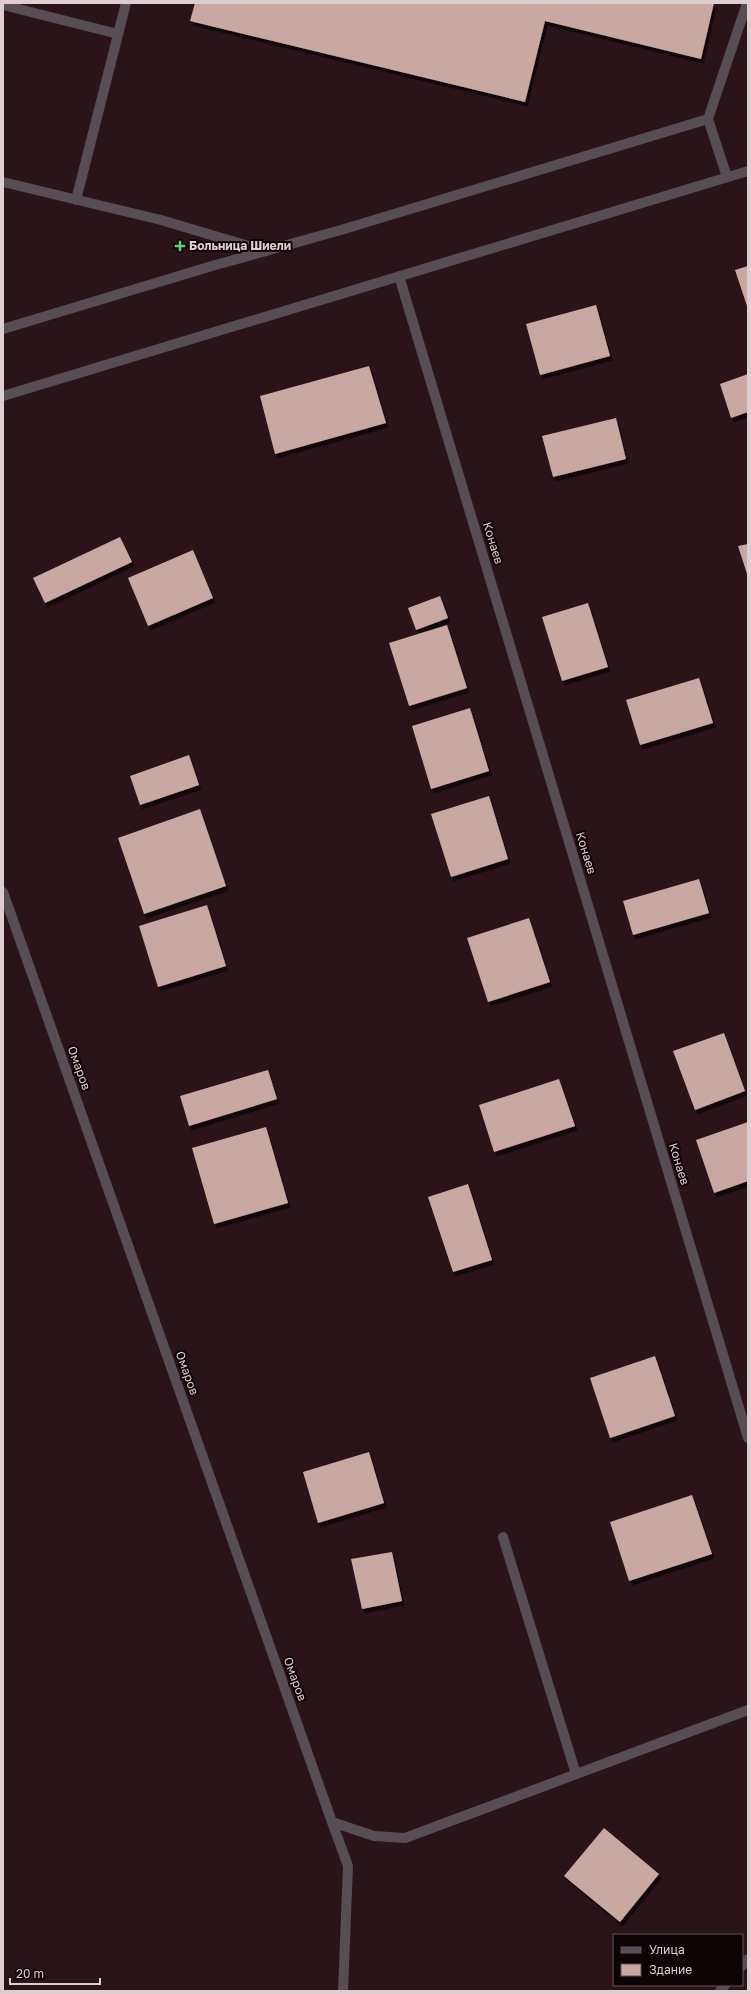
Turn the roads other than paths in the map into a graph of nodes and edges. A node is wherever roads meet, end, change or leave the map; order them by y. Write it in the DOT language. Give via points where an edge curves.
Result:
graph roads {
  1 [pos="126,3"];
  2 [pos="747,3"];
  3 [pos="3,5"];
  4 [pos="118,34"];
  5 [pos="708,119"];
  6 [pos="748,171"];
  7 [pos="727,177"];
  8 [pos="3,182"];
  9 [pos="76,200"];
  10 [pos="265,251"];
  11 [pos="399,276"];
  12 [pos="3,329"];
  13 [pos="3,396"];
  14 [pos="3,892"];
  15 [pos="748,1438"];
  16 [pos="503,1537"];
  17 [pos="748,1710"];
  18 [pos="576,1774"];
  19 [pos="332,1822"];
  20 [pos="343,1991"];
  1 -- 4 [label="street"];
  2 -- 5 [label="street"];
  3 -- 4 [label="street"];
  4 -- 9 [label="street"];
  5 -- 7 [label="street"];
  5 -- 10 [label="street"];
  6 -- 7 [label="street"];
  7 -- 11 [label="street"];
  8 -- 9 [label="street"];
  9 -- 10 [label="street" via="161,220"];
  10 -- 12 [label="street"];
  11 -- 13 [label="street"];
  11 -- 15 [label="street, Конаев"];
  14 -- 19 [label="street, Омаров"];
  16 -- 18 [label="street"];
  17 -- 18 [label="street"];
  18 -- 19 [label="street" via="405,1838 374,1836"];
  19 -- 20 [label="street, Омаров" via="348,1866"];
}
